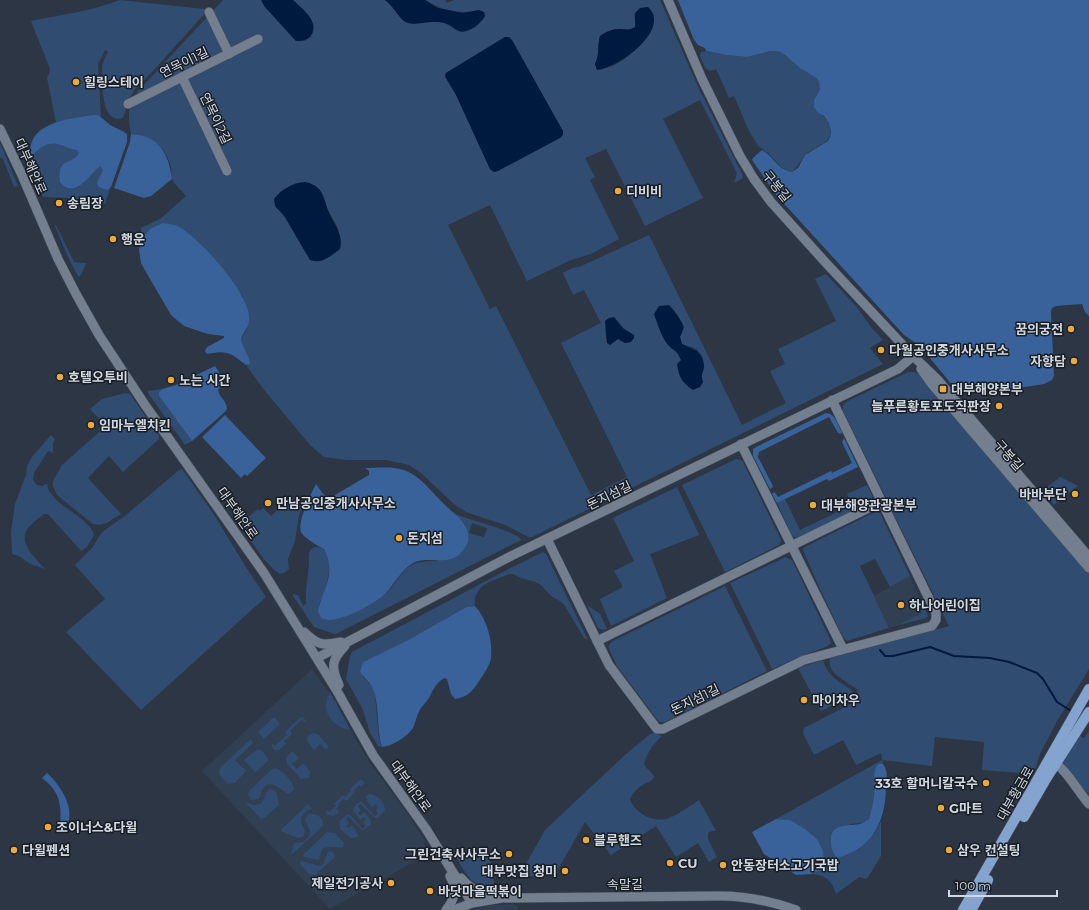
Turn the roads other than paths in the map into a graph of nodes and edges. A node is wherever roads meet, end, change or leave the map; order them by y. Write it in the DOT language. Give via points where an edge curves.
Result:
graph roads {
  1 [pos="668,0"];
  2 [pos="209,12"];
  3 [pos="258,40"];
  4 [pos="229,54"];
  5 [pos="182,77"];
  6 [pos="128,104"];
  7 [pos="0,129"];
  8 [pos="228,171"];
  9 [pos="913,356"];
  10 [pos="832,400"];
  11 [pos="741,444"];
  12 [pos="881,502"];
  13 [pos="547,539"];
  14 [pos="792,546"];
  15 [pos="1089,557"];
  16 [pos="1089,568"];
  17 [pos="292,618"];
  18 [pos="350,641"];
  19 [pos="597,641"];
  20 [pos="843,650"];
  21 [pos="317,658"];
  22 [pos="1087,694"];
  23 [pos="1089,712"];
  24 [pos="1072,730"];
  25 [pos="361,735"];
  26 [pos="1053,761"];
  27 [pos="1089,804"];
  28 [pos="426,829"];
  29 [pos="433,841"];
  30 [pos="974,891"];
  31 [pos="502,898"];
  32 [pos="472,903"];
  33 [pos="446,910"];
  34 [pos="454,910"];
  35 [pos="796,910"];
  36 [pos="959,910"];
  37 [pos="963,910"];
  38 [pos="971,910"];
  1 -- 9 [label="street, 구봉길" via="702,79 754,179 826,263"];
  2 -- 4 [label="street, 연목이1길"];
  3 -- 4 [label="street, 연목이1길"];
  4 -- 5 [label="street, 연목이1길"];
  5 -- 6 [label="street, 연목이1길"];
  5 -- 8 [label="street, 연목이2길"];
  7 -- 17 [label="street, 대부해안로" via="58,259 99,336 264,573"];
  9 -- 10 [label="street, 돈지섬길" via="898,369"];
  9 -- 15 [label="street, 구봉길" via="937,379"];
  9 -- 16 [label="street, 구봉길" via="930,384"];
  10 -- 11 [label="street, 돈지섬길"];
  10 -- 12 [label="street, 돈지섬1길"];
  11 -- 13 [label="street, 돈지섬길"];
  11 -- 14 [label="street"];
  12 -- 14 [label="street"];
  12 -- 20 [label="street, 돈지섬1길" via="936,613 936,620 927,628"];
  13 -- 18 [label="street, 돈지섬길" via="471,576"];
  13 -- 19 [label="street, 돈지섬1길"];
  14 -- 19 [label="street"];
  14 -- 20 [label="street"];
  17 -- 18 [label="street" via="319,644 330,645"];
  17 -- 21 [label="street, 대부해안로"];
  18 -- 21 [label="street, 돈지섬길"];
  18 -- 25 [label="street" via="335,658 334,671"];
  19 -- 20 [label="street, 돈지섬1길" via="616,675 655,728 660,730 804,660"];
  21 -- 25 [label="street, 대부해안로"];
  22 -- 24 [label="main road, 대부황금로"];
  23 -- 24 [label="main road, 대부황금로"];
  24 -- 26 [label="main road, 대부황금로"];
  25 -- 28 [label="street, 대부해안로"];
  26 -- 27 [label="street"];
  26 -- 30 [label="main road, 대부황금로"];
  26 -- 38 [label="main road, 대부황금로"];
  28 -- 29 [label="street, 대부해안로"];
  28 -- 31 [label="street" via="469,886 481,893"];
  29 -- 32 [label="street, 대부해안로"];
  29 -- 33 [label="street" via="455,888 454,898"];
  30 -- 36 [label="main road"];
  30 -- 37 [label="main road, 대부황금로"];
  31 -- 32 [label="street, 속말길"];
  31 -- 35 [label="street, 속말길" via="730,896 766,901"];
  32 -- 34 [label="street, 속말길"];
}
